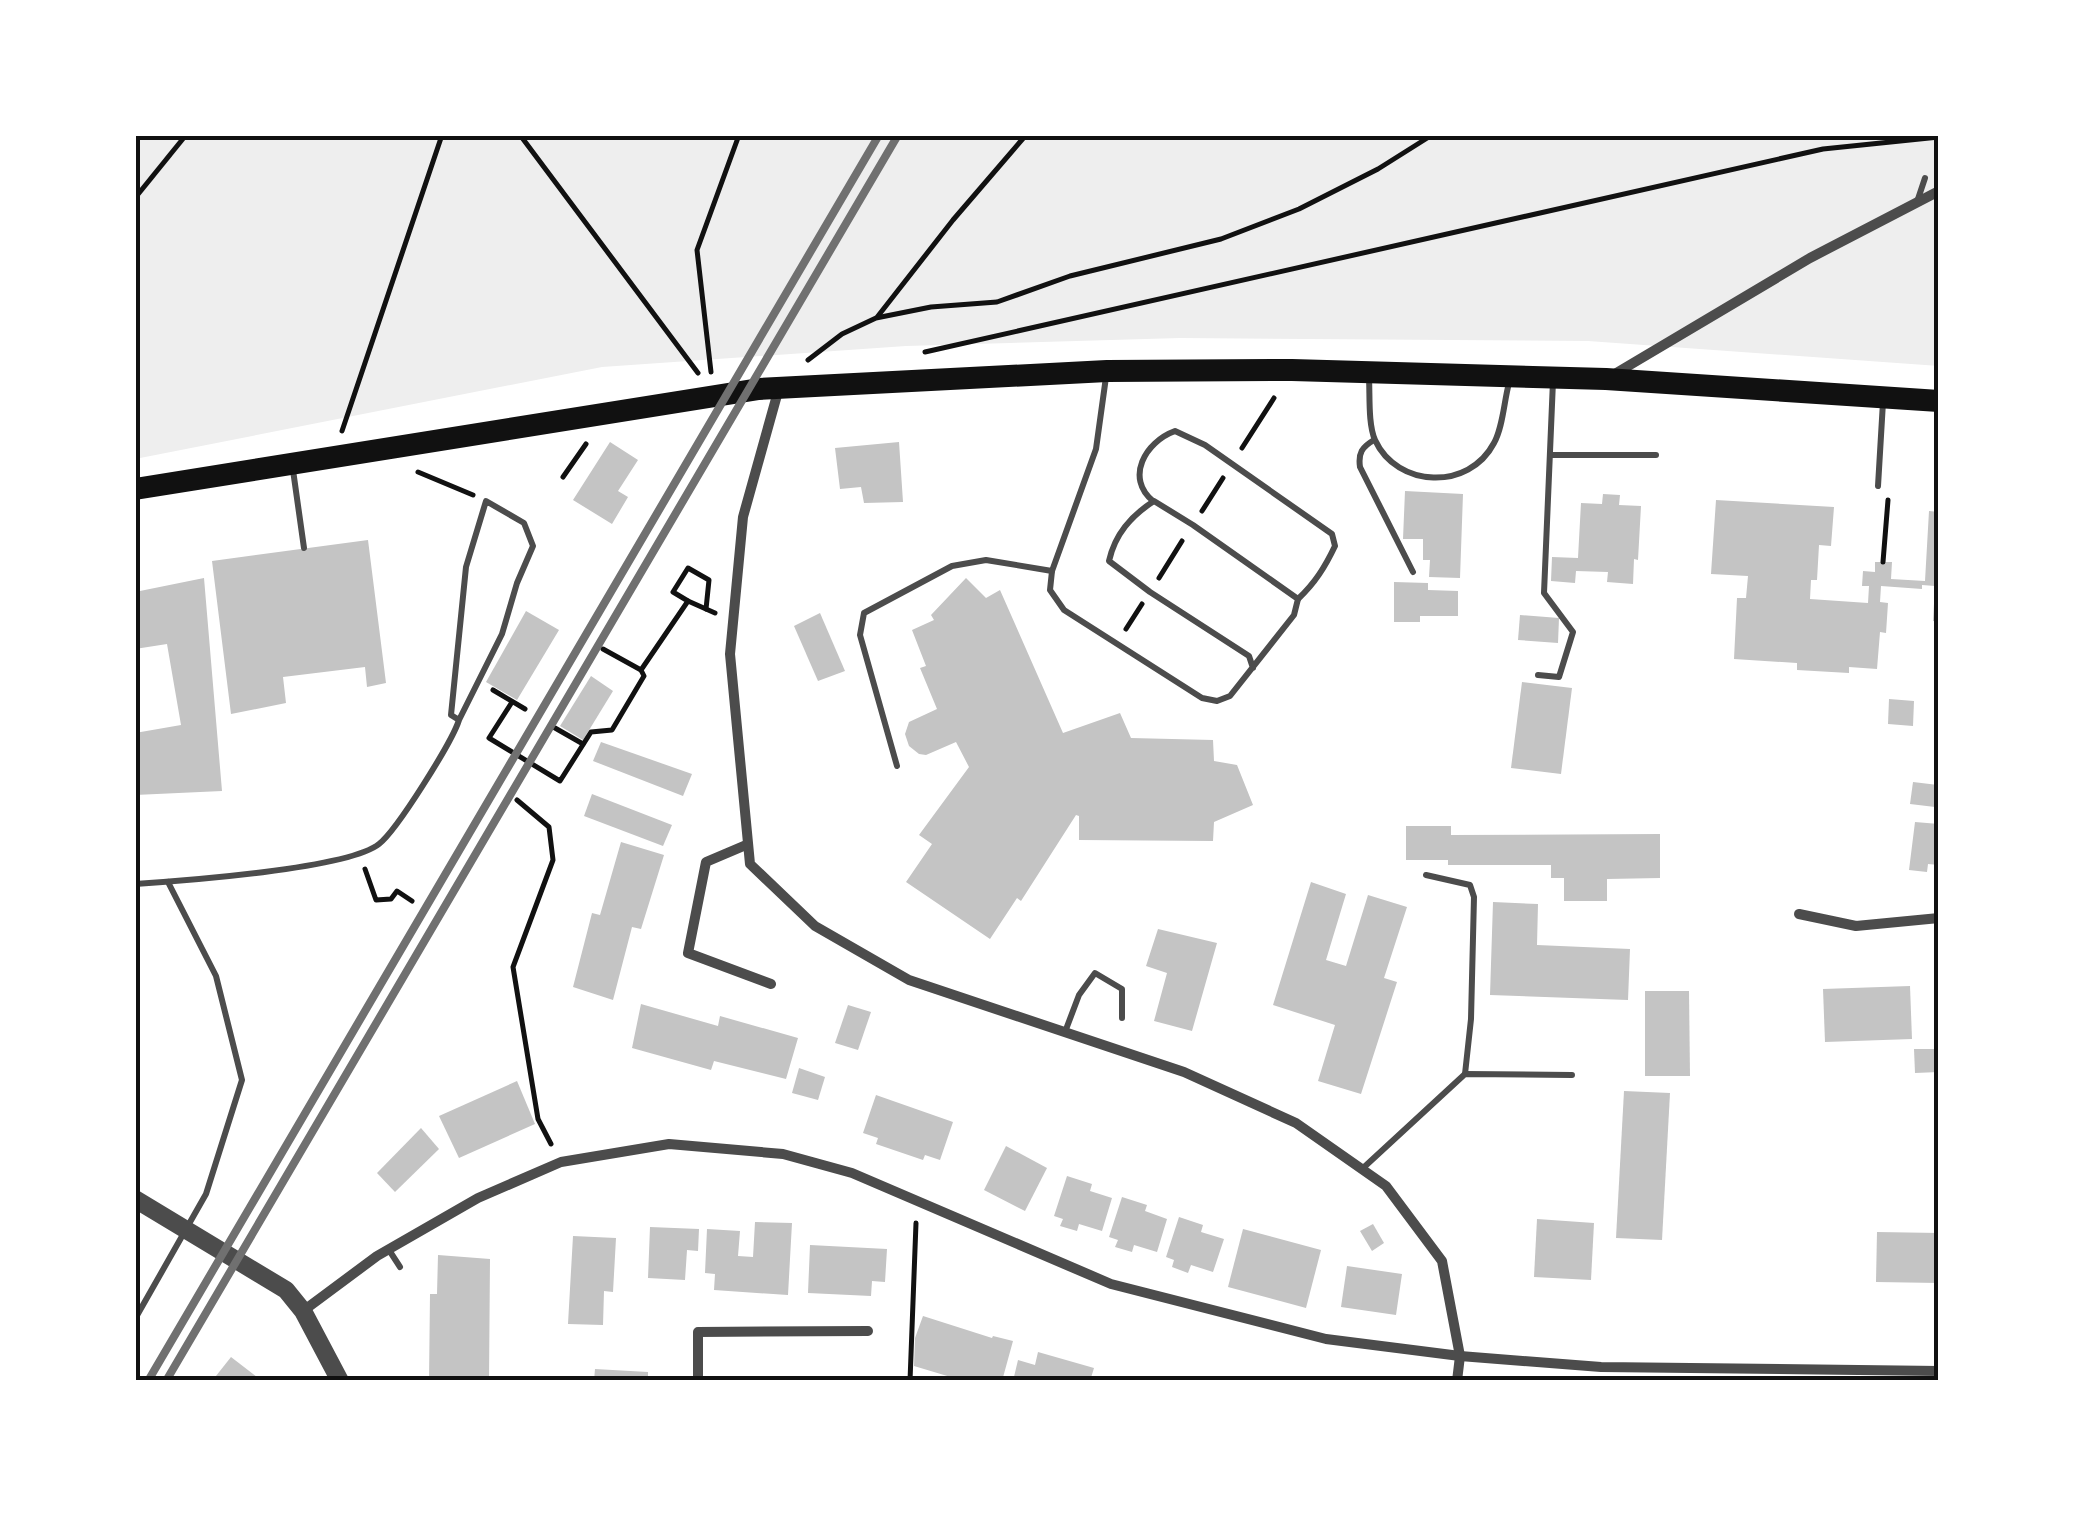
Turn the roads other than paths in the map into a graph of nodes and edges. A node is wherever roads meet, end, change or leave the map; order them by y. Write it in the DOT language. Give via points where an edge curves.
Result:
graph roads {
  1 [pos="1925,178"];
  2 [pos="1939,191"];
  3 [pos="1916,203"];
  4 [pos="1107,371"];
  5 [pos="1368,372"];
  6 [pos="1510,375"];
  7 [pos="1554,377"];
  8 [pos="1606,379"];
  9 [pos="769,389"];
  10 [pos="1884,396"];
  11 [pos="1939,401"];
  12 [pos="1374,440"];
  13 [pos="1550,454"];
  14 [pos="1656,455"];
  15 [pos="292,466"];
  16 [pos="1878,486"];
  17 [pos="135,489"];
  18 [pos="1154,501"];
  19 [pos="304,548"];
  20 [pos="1052,571"];
  21 [pos="1413,572"];
  22 [pos="1298,599"];
  23 [pos="1253,668"];
  24 [pos="1538,675"];
  25 [pos="459,720"];
  26 [pos="897,766"];
  27 [pos="746,845"];
  28 [pos="1426,874"];
  29 [pos="168,882"];
  30 [pos="135,884"];
  31 [pos="1799,914"];
  32 [pos="1939,918"];
  33 [pos="771,984"];
  34 [pos="1122,1018"];
  35 [pos="1064,1033"];
  36 [pos="1465,1074"];
  37 [pos="1572,1075"];
  38 [pos="1362,1169"];
  39 [pos="139,1202"];
  40 [pos="388,1249"];
  41 [pos="400,1267"];
  42 [pos="303,1311"];
  43 [pos="135,1319"];
  44 [pos="868,1331"];
  45 [pos="1460,1356"];
  46 [pos="1939,1372"];
  47 [pos="1897,1376"];
  48 [pos="340,1381"];
  49 [pos="698,1381"];
  50 [pos="1457,1381"];
  1 -- 3 [label="lane"];
  2 -- 3 [label="street"];
  3 -- 8 [label="street"];
  4 -- 5 [label="highway"];
  4 -- 9 [label="highway"];
  4 -- 20 [label="lane" via="1096,449"];
  5 -- 6 [label="highway"];
  5 -- 12 [label="lane"];
  6 -- 7 [label="highway"];
  6 -- 12 [label="lane" via="1494,443 1474,467 1443,480 1399,469"];
  7 -- 8 [label="highway"];
  7 -- 13 [label="lane"];
  8 -- 10 [label="highway"];
  9 -- 15 [label="highway"];
  9 -- 27 [label="street" via="743,518 730,654"];
  10 -- 11 [label="highway"];
  10 -- 16 [label="lane"];
  12 -- 21 [label="lane" via="1363,446 1360,467"];
  13 -- 14 [label="lane"];
  13 -- 24 [label="lane" via="1544,593 1573,632 1559,677"];
  15 -- 17 [label="highway"];
  15 -- 19 [label="lane"];
  18 -- 22 [label="lane"];
  18 -- 22 [label="lane" via="1142,491 1138,472 1149,451 1175,431 1205,445 1332,534 1329,559"];
  18 -- 23 [label="lane" via="1113,542 1108,561 1250,656"];
  20 -- 23 [label="lane" via="1050,590 1064,610 1202,698 1230,696"];
  20 -- 26 [label="lane" via="986,560 952,566 864,613 860,635"];
  22 -- 23 [label="lane" via="1294,615"];
  25 -- 25 [label="lane" via="450,715 466,567 486,501 524,524 533,546 502,634"];
  25 -- 29 [label="lane" via="379,844 338,861"];
  27 -- 33 [label="street" via="706,862 688,953"];
  27 -- 35 [label="street" via="750,864 815,926 909,980"];
  28 -- 36 [label="lane" via="1470,885 1474,897"];
  29 -- 30 [label="lane"];
  29 -- 43 [label="lane" via="216,976 242,1080 206,1194"];
  31 -- 32 [label="street" via="1856,926"];
  34 -- 35 [label="lane" via="1122,990 1095,973 1078,995"];
  35 -- 38 [label="street" via="1184,1072 1296,1123"];
  36 -- 37 [label="lane"];
  36 -- 38 [label="lane"];
  38 -- 45 [label="street" via="1386,1186 1442,1261"];
  39 -- 42 [label="street" via="286,1290"];
  40 -- 41 [label="lane"];
  40 -- 42 [label="street"];
  40 -- 45 [label="street" via="478,1198 561,1162 669,1144 783,1154 852,1173 1110,1284 1326,1339"];
  42 -- 48 [label="street"];
  44 -- 49 [label="street" via="698,1332"];
  45 -- 47 [label="street"];
  45 -- 50 [label="street"];
  46 -- 47 [label="street"];
}
